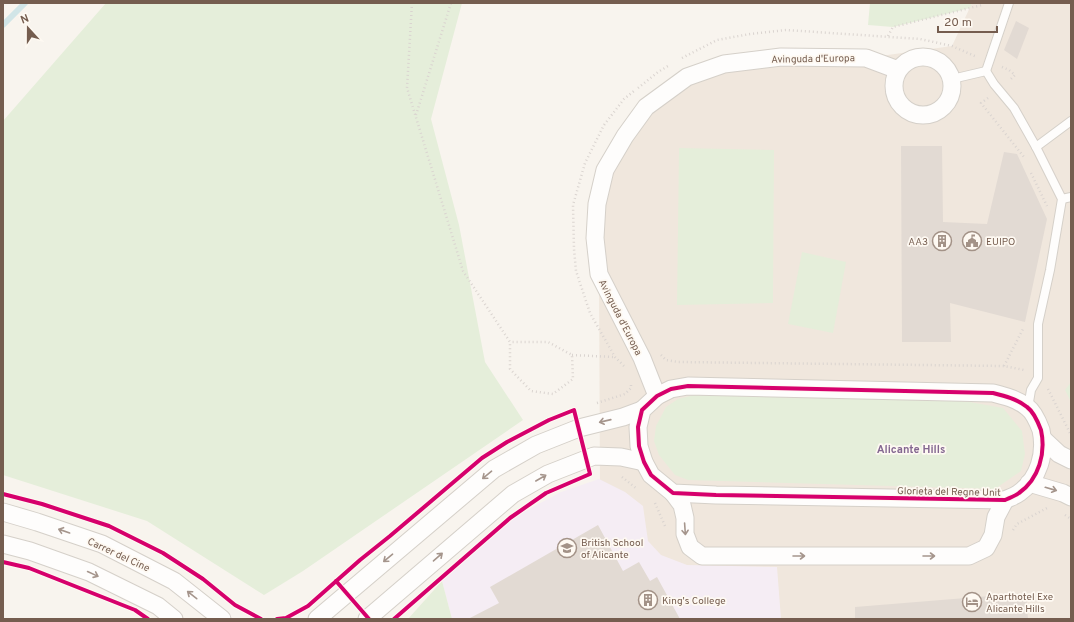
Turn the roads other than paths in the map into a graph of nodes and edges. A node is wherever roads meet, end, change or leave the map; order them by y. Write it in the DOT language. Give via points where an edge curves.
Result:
graph roads {
  1 [pos="1008,3"];
  2 [pos="898,70"];
  3 [pos="986,71"];
  4 [pos="952,79"];
  5 [pos="1071,121"];
  6 [pos="1036,147"];
  7 [pos="1071,197"];
  8 [pos="1062,199"];
  9 [pos="657,396"];
  10 [pos="1028,408"];
  11 [pos="642,410"];
  12 [pos="1043,439"];
  13 [pos="1071,460"];
  14 [pos="644,462"];
  15 [pos="1029,483"];
  16 [pos="673,494"];
  17 [pos="1071,497"];
  18 [pos="1005,500"];
  19 [pos="3,512"];
  20 [pos="3,544"];
  21 [pos="174,619"];
  22 [pos="222,619"];
  23 [pos="317,619"];
  24 [pos="367,619"];
  1 -- 3 [label="lane"];
  2 -- 4 [label="street" via="908,60 922,56 935,59 946,67"];
  2 -- 4 [label="street" via="893,86 898,102 910,113 926,116 942,110 952,96"];
  2 -- 9 [label="street, Avinguda d'Europa" via="866,58 781,57 724,64 687,77 646,107 633,124 605,170 597,204 595,238 599,274 642,358"];
  3 -- 4 [label="lane"];
  3 -- 6 [label="lane" via="1014,108"];
  5 -- 6 [label="lane"];
  6 -- 8 [label="lane"];
  7 -- 8 [label="lane"];
  8 -- 10 [label="lane" via="1038,324 1038,378 1031,390"];
  9 -- 10 [label="street, Glorieta del Regne Unit" via="670,389 688,386 993,393 1012,398"];
  9 -- 11 [label="street, Glorieta del Regne Unit"];
  10 -- 12 [label="street, Glorieta del Regne Unit" via="1038,422"];
  11 -- 14 [label="street, Glorieta del Regne Unit" via="638,427 639,446"];
  11 -- 23 [label="street, one-way" via="579,428 536,445 494,469"];
  12 -- 13 [label="street" via="1059,454"];
  12 -- 15 [label="street, Glorieta del Regne Unit" via="1038,469"];
  14 -- 16 [label="street, Glorieta del Regne Unit" via="651,475"];
  24 -- 14 [label="street, one-way" via="513,494 548,474 594,456 621,457"];
  15 -- 17 [label="street, one-way"];
  15 -- 18 [label="street, Glorieta del Regne Unit" via="1018,494"];
  16 -- 18 [label="street, Glorieta del Regne Unit"];
  16 -- 18 [label="street, Glorieta del Regne Unit, one-way" via="682,505 685,534 690,547 702,556 970,556 986,548"];
  22 -- 19 [label="street, Carrer del Cine, one-way" via="174,581 102,544"];
  20 -- 21 [label="street, one-way" via="89,572 158,606"];
}
